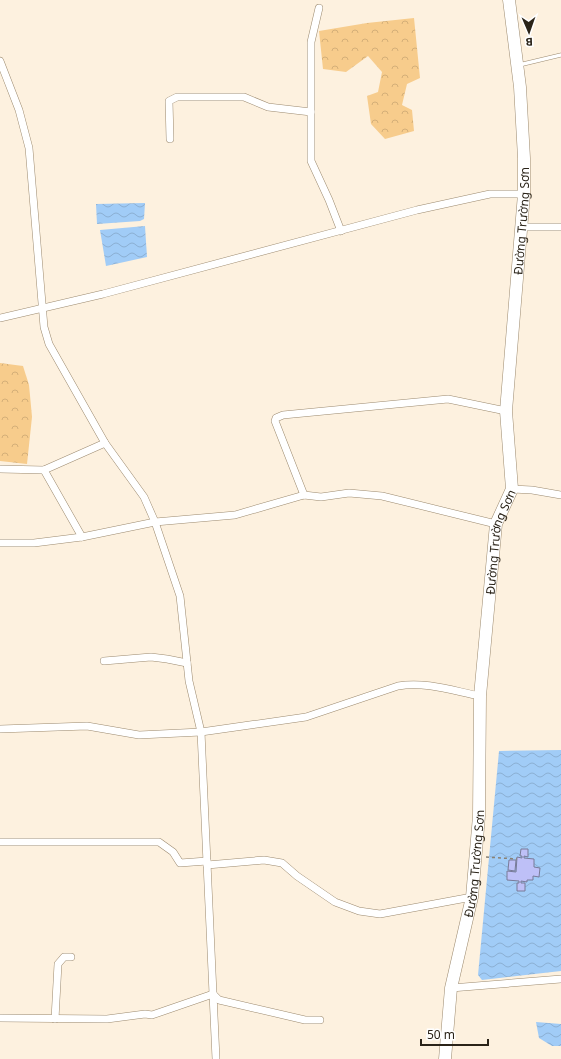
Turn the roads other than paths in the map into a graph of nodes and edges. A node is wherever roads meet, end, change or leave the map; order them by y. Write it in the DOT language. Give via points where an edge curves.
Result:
graph roads {
  1 [pos="509,0"];
  2 [pos="319,8"];
  3 [pos="561,55"];
  4 [pos="0,61"];
  5 [pos="518,66"];
  6 [pos="312,112"];
  7 [pos="170,139"];
  8 [pos="524,194"];
  9 [pos="521,227"];
  10 [pos="561,227"];
  11 [pos="341,231"];
  12 [pos="42,308"];
  13 [pos="0,318"];
  14 [pos="506,411"];
  15 [pos="105,444"];
  16 [pos="0,469"];
  17 [pos="44,470"];
  18 [pos="512,489"];
  19 [pos="304,495"];
  20 [pos="561,495"];
  21 [pos="156,522"];
  22 [pos="496,524"];
  23 [pos="82,537"];
  24 [pos="0,543"];
  25 [pos="104,661"];
  26 [pos="187,663"];
  27 [pos="480,696"];
  28 [pos="0,729"];
  29 [pos="201,732"];
  30 [pos="0,842"];
  31 [pos="207,863"];
  32 [pos="472,897"];
  33 [pos="70,957"];
  34 [pos="561,979"];
  35 [pos="452,988"];
  36 [pos="213,994"];
  37 [pos="0,1018"];
  38 [pos="55,1019"];
  39 [pos="320,1020"];
  40 [pos="216,1059"];
  41 [pos="445,1059"];
  1 -- 5 [label="highway, Đường Trường Sơn"];
  2 -- 6 [label="street" via="311,42"];
  3 -- 5 [label="lane"];
  4 -- 12 [label="street" via="19,110 29,148"];
  5 -- 8 [label="highway, Đường Trường Sơn"];
  6 -- 7 [label="street" via="268,107 244,98 177,96 170,101"];
  6 -- 11 [label="street" via="311,161"];
  8 -- 9 [label="highway, Đường Trường Sơn"];
  8 -- 11 [label="street" via="490,194 417,210"];
  9 -- 10 [label="street"];
  9 -- 14 [label="highway, Đường Trường Sơn"];
  11 -- 12 [label="street"];
  12 -- 13 [label="street"];
  12 -- 15 [label="street" via="49,344"];
  14 -- 18 [label="highway, Đường Trường Sơn"];
  14 -- 19 [label="street" via="448,399 279,416 275,421"];
  15 -- 17 [label="street"];
  15 -- 21 [label="street" via="144,497"];
  16 -- 17 [label="street"];
  17 -- 23 [label="street"];
  18 -- 20 [label="street"];
  18 -- 22 [label="highway, Đường Trường Sơn"];
  19 -- 21 [label="street" via="235,515"];
  19 -- 22 [label="street" via="321,497 349,493 382,496"];
  21 -- 23 [label="street"];
  21 -- 26 [label="street" via="180,596"];
  22 -- 27 [label="highway, Đường Trường Sơn"];
  23 -- 24 [label="street" via="34,543"];
  25 -- 26 [label="street" via="151,657"];
  26 -- 29 [label="street"];
  27 -- 29 [label="street" via="410,684 306,717"];
  27 -- 32 [label="highway, Đường Trường Sơn" via="479,816"];
  28 -- 29 [label="street" via="87,726 139,735"];
  29 -- 31 [label="street"];
  30 -- 31 [label="street" via="159,842 173,852 180,863"];
  31 -- 32 [label="street" via="264,860 282,863 335,902 359,911 380,914"];
  31 -- 36 [label="street"];
  32 -- 35 [label="highway, Đường Trường Sơn"];
  33 -- 38 [label="street" via="64,957 58,964"];
  34 -- 35 [label="street"];
  35 -- 41 [label="highway, Đường Trường Sơn"];
  36 -- 38 [label="street" via="152,1015 107,1019"];
  36 -- 39 [label="street" via="219,1000 305,1020"];
  36 -- 40 [label="street"];
  37 -- 38 [label="street"];
}
